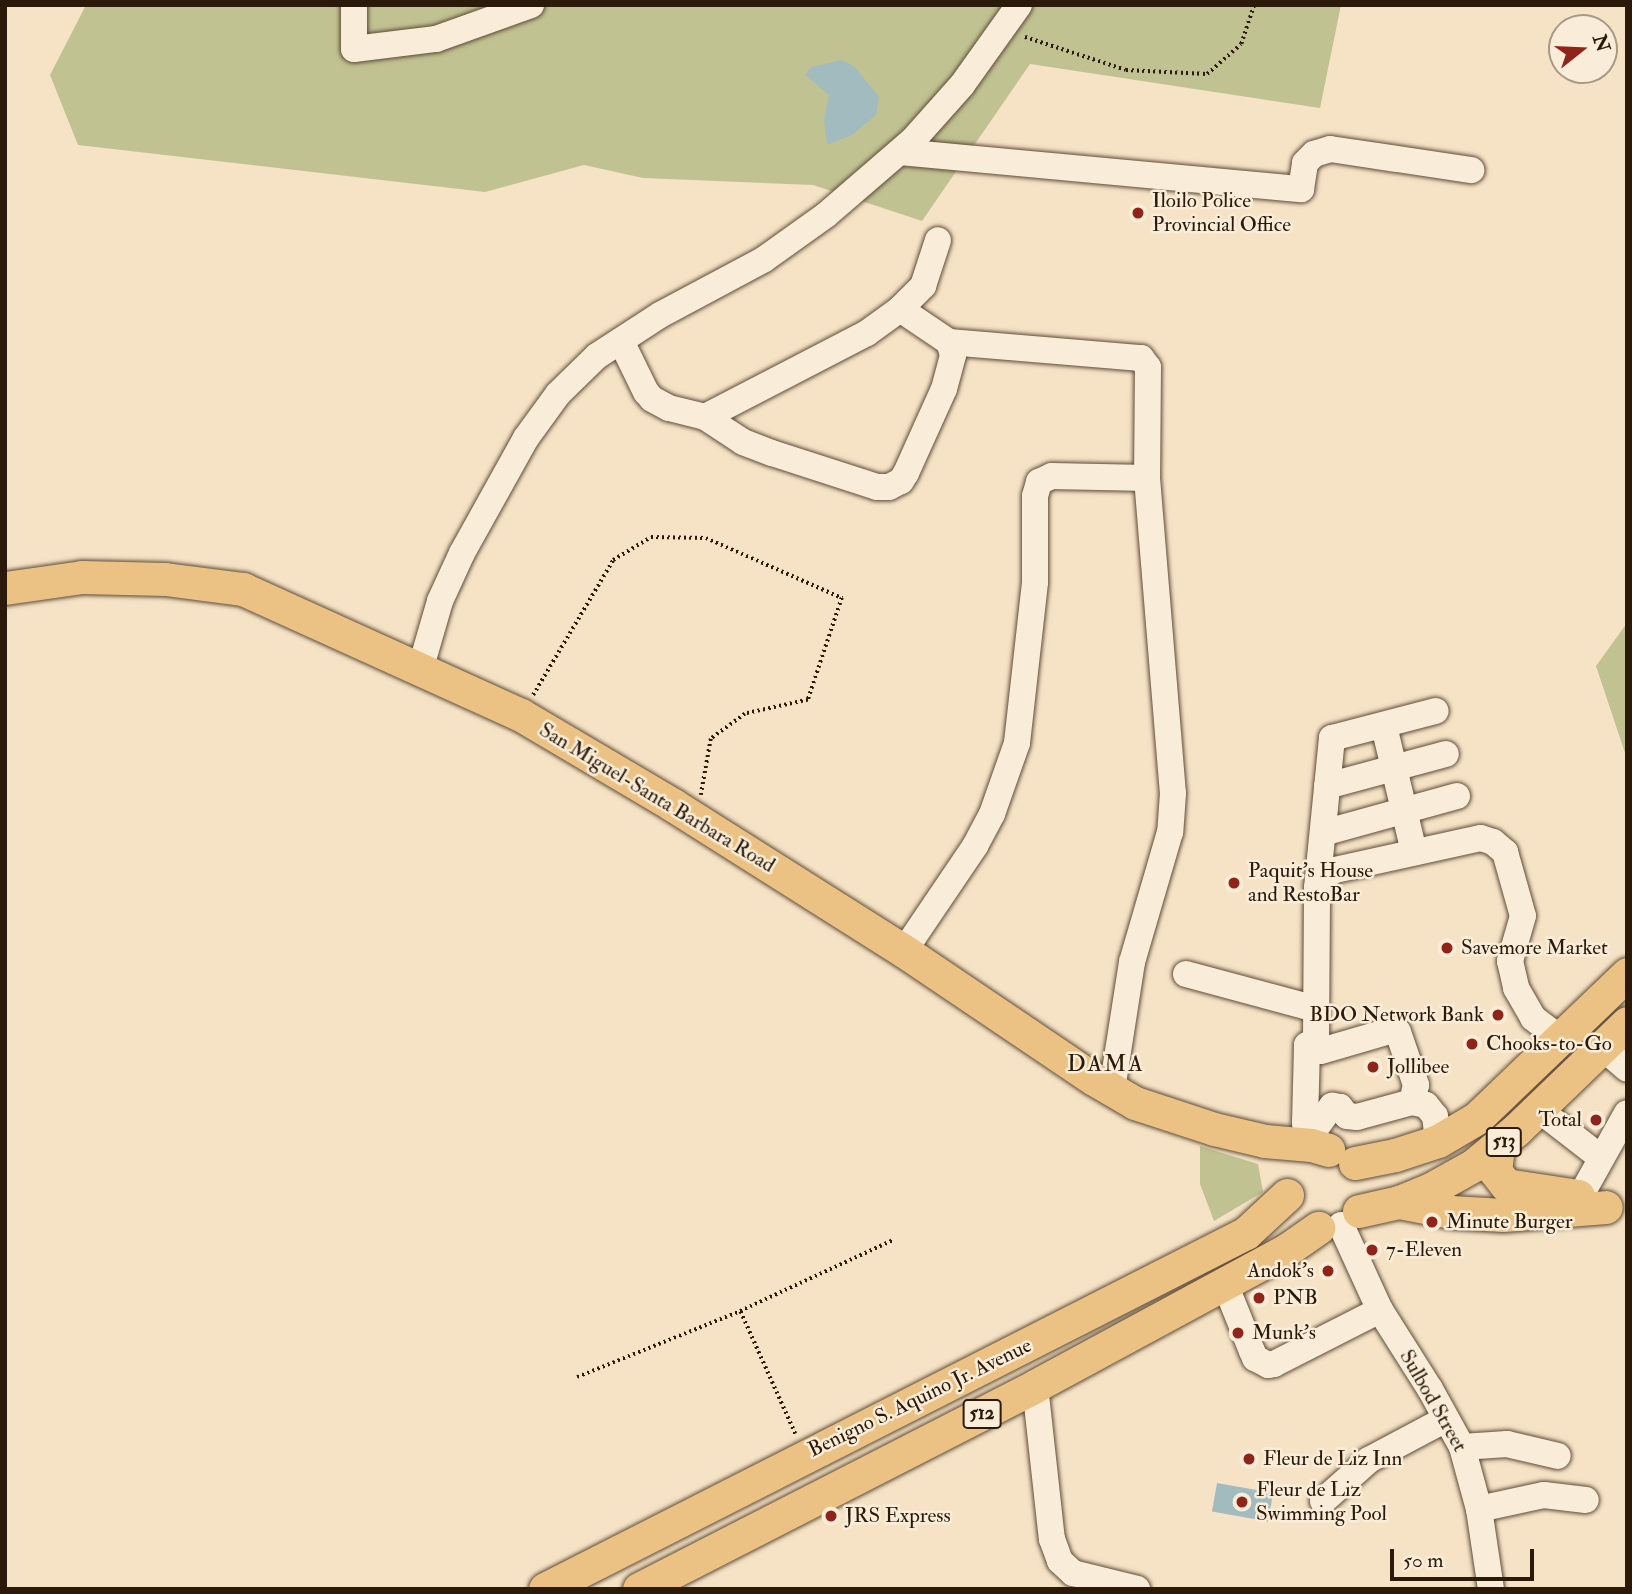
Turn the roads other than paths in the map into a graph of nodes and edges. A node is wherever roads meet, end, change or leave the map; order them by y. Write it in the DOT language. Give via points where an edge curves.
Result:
graph roads {
  1 [pos="354,5"];
  2 [pos="531,5"];
  3 [pos="1019,5"];
  4 [pos="900,152"];
  5 [pos="1471,170"];
  6 [pos="938,240"];
  7 [pos="900,309"];
  8 [pos="621,341"];
  9 [pos="949,342"];
  10 [pos="705,417"];
  11 [pos="1146,478"];
  12 [pos="5,588"];
  13 [pos="419,670"];
  14 [pos="1436,711"];
  15 [pos="1384,726"];
  16 [pos="1446,754"];
  17 [pos="1394,768"];
  18 [pos="1326,786"];
  19 [pos="1457,796"];
  20 [pos="1404,811"];
  21 [pos="1323,834"];
  22 [pos="1413,852"];
  23 [pos="1317,888"];
  24 [pos="904,951"];
  25 [pos="1186,974"];
  26 [pos="1627,974"];
  27 [pos="1595,1003"];
  28 [pos="1316,1009"];
  29 [pos="1617,1033"];
  30 [pos="1560,1038"];
  31 [pos="1318,1046"];
  32 [pos="1627,1069"];
  33 [pos="1112,1089"];
  34 [pos="1412,1102"];
  35 [pos="1538,1109"];
  36 [pos="1627,1113"];
  37 [pos="1265,1141"];
  38 [pos="1438,1141"];
  39 [pos="1328,1146"];
  40 [pos="1498,1147"];
  41 [pos="1601,1157"];
  42 [pos="1287,1187"];
  43 [pos="1399,1202"];
  44 [pos="1598,1206"];
  45 [pos="1339,1221"];
  46 [pos="1226,1283"];
  47 [pos="1380,1310"];
  48 [pos="1035,1386"];
  49 [pos="919,1400"];
  50 [pos="1446,1419"];
  51 [pos="937,1437"];
  52 [pos="1462,1447"];
  53 [pos="1558,1456"];
  54 [pos="1586,1500"];
  55 [pos="1323,1502"];
  56 [pos="1479,1509"];
  57 [pos="545,1589"];
  58 [pos="639,1589"];
  59 [pos="1138,1589"];
  60 [pos="1491,1589"];
  1 -- 2 [label="street" via="354,48 436,39"];
  3 -- 4 [label="street" via="957,90"];
  4 -- 5 [label="street" via="1301,190 1305,163 1330,149"];
  4 -- 8 [label="street" via="763,260"];
  6 -- 7 [label="street" via="923,286"];
  7 -- 9 [label="street"];
  7 -- 10 [label="street" via="867,333"];
  8 -- 10 [label="street" via="652,399"];
  8 -- 13 [label="street" via="597,356 558,394 526,438 440,601"];
  9 -- 10 [label="street" via="953,355 944,389 906,473 889,487 743,442"];
  9 -- 11 [label="street" via="1141,358 1149,374"];
  11 -- 24 [label="street" via="1052,477 1039,482 1035,582 1017,743 992,814 975,846"];
  11 -- 33 [label="street" via="1173,793 1170,832 1132,962"];
  12 -- 13 [label="main road, San Miguel-Santa Barbara Road" via="82,578 165,579 243,589"];
  13 -- 24 [label="main road, San Miguel-Santa Barbara Road" via="521,715"];
  14 -- 15 [label="street"];
  15 -- 17 [label="street"];
  15 -- 18 [label="street" via="1332,738"];
  16 -- 17 [label="street"];
  17 -- 18 [label="street"];
  17 -- 20 [label="street"];
  18 -- 21 [label="street"];
  19 -- 20 [label="street"];
  20 -- 21 [label="street"];
  20 -- 22 [label="street"];
  21 -- 23 [label="street"];
  22 -- 23 [label="street" via="1335,870 1321,878"];
  22 -- 30 [label="street" via="1481,838 1505,852 1523,916 1511,973 1522,1003"];
  23 -- 28 [label="street"];
  24 -- 33 [label="main road, San Miguel-Santa Barbara Road"];
  25 -- 28 [label="street"];
  26 -- 27 [label="main road, 513"];
  27 -- 29 [label="main road"];
  27 -- 30 [label="main road, 513"];
  28 -- 31 [label="street"];
  29 -- 32 [label="street"];
  29 -- 35 [label="main road, Benigno S. Aquino Jr. Avenue / 513"];
  30 -- 38 [label="main road, 513" via="1485,1112"];
  31 -- 34 [label="street" via="1398,1032 1416,1085"];
  31 -- 39 [label="street" via="1307,1045 1305,1123"];
  33 -- 37 [label="main road, San Miguel-Santa Barbara Road" via="1135,1103"];
  34 -- 38 [label="street" via="1426,1105 1434,1116"];
  34 -- 39 [label="street" via="1357,1117 1332,1106"];
  35 -- 40 [label="main road, Benigno S. Aquino Jr. Avenue / 513"];
  35 -- 41 [label="street"];
  36 -- 41 [label="street"];
  37 -- 39 [label="main road, San Miguel-Santa Barbara Road"];
  37 -- 42 [label="main road"];
  38 -- 39 [label="main road, 513" via="1395,1155"];
  39 -- 42 [label="main road, 512" via="1303,1157"];
  39 -- 45 [label="main road" via="1365,1186"];
  40 -- 43 [label="main road, Benigno S. Aquino Jr. Avenue / 513" via="1452,1178"];
  40 -- 44 [label="main road" via="1495,1171 1506,1185"];
  41 -- 44 [label="street"];
  42 -- 45 [label="main road" via="1298,1215"];
  42 -- 49 [label="main road, Benigno S. Aquino Jr. Avenue / 512" via="1245,1233"];
  43 -- 44 [label="main road" via="1503,1215"];
  43 -- 45 [label="main road, Benigno S. Aquino Jr. Avenue / 513"];
  45 -- 46 [label="main road, Benigno S. Aquino Jr. Avenue / 512"];
  45 -- 47 [label="street, Sulbod Street"];
  46 -- 47 [label="street" via="1255,1358 1268,1365"];
  46 -- 48 [label="main road, Benigno S. Aquino Jr. Avenue / 512"];
  47 -- 50 [label="street, Sulbod Street"];
  48 -- 51 [label="main road, Benigno S. Aquino Jr. Avenue / 512"];
  48 -- 59 [label="street" via="1052,1539 1060,1561 1073,1573"];
  49 -- 51 [label="main road"];
  49 -- 57 [label="main road, Benigno S. Aquino Jr. Avenue / 512"];
  50 -- 52 [label="street, Sulbod Street"];
  50 -- 55 [label="street" via="1369,1460"];
  51 -- 58 [label="main road, Benigno S. Aquino Jr. Avenue / 512"];
  52 -- 53 [label="street" via="1507,1444"];
  52 -- 56 [label="street, Sulbod Street"];
  54 -- 56 [label="street" via="1544,1495"];
  56 -- 60 [label="street, Sulbod Street"];
}
